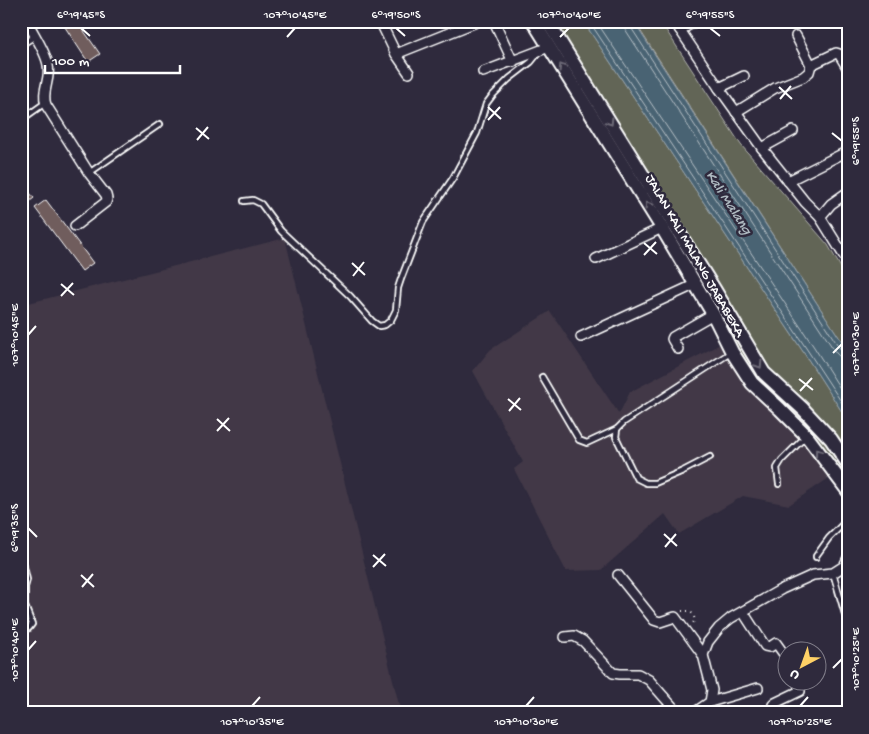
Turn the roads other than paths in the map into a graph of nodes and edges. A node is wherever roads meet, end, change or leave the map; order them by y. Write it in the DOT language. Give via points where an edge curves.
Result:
graph roads {
  1 [pos="27,21"];
  2 [pos="380,21"];
  3 [pos="480,21"];
  4 [pos="494,21"];
  5 [pos="533,21"];
  6 [pos="547,21"];
  7 [pos="674,21"];
  8 [pos="696,21"];
  9 [pos="680,30"];
  10 [pos="35,36"];
  11 [pos="796,36"];
  12 [pos="21,45"];
  13 [pos="544,49"];
  14 [pos="396,54"];
  15 [pos="513,62"];
  16 [pos="811,65"];
  17 [pos="848,69"];
  18 [pos="483,72"];
  19 [pos="409,73"];
  20 [pos="744,76"];
  21 [pos="719,88"];
  22 [pos="45,102"];
  23 [pos="736,112"];
  24 [pos="21,120"];
  25 [pos="160,124"];
  26 [pos="793,131"];
  27 [pos="762,148"];
  28 [pos="848,151"];
  29 [pos="89,172"];
  30 [pos="788,181"];
  31 [pos="848,192"];
  32 [pos="244,201"];
  33 [pos="820,217"];
  34 [pos="75,226"];
  35 [pos="662,228"];
  36 [pos="596,259"];
  37 [pos="848,262"];
  38 [pos="696,284"];
  39 [pos="713,314"];
  40 [pos="581,337"];
  41 [pos="746,344"];
  42 [pos="678,349"];
  43 [pos="732,352"];
  44 [pos="542,378"];
  45 [pos="617,429"];
  46 [pos="806,435"];
  47 [pos="710,457"];
  48 [pos="848,464"];
  49 [pos="779,484"];
  50 [pos="848,491"];
  51 [pos="848,519"];
  52 [pos="21,554"];
  53 [pos="816,557"];
  54 [pos="848,558"];
  55 [pos="833,574"];
  56 [pos="618,575"];
  57 [pos="743,612"];
  58 [pos="846,618"];
  59 [pos="21,630"];
  60 [pos="566,638"];
  61 [pos="776,643"];
  62 [pos="703,655"];
  63 [pos="758,688"];
  64 [pos="798,692"];
  65 [pos="710,702"];
  66 [pos="678,713"];
  67 [pos="694,713"];
  68 [pos="776,713"];
  1 -- 10 [label="street"];
  2 -- 14 [label="street"];
  3 -- 14 [label="street"];
  4 -- 15 [label="street"];
  5 -- 13 [label="main road, JALAN KALI MALANG JABABEKA"];
  6 -- 41 [label="main road, JALAN KALI MALANG JABABEKA, one-way"];
  7 -- 9 [label="street"];
  8 -- 9 [label="street"];
  9 -- 21 [label="street"];
  10 -- 12 [label="lane"];
  10 -- 22 [label="street" via="48,65"];
  11 -- 16 [label="street"];
  13 -- 15 [label="street"];
  13 -- 32 [label="lane" via="486,104 477,133 453,178 423,222 398,288 396,310 385,325 379,326 372,321 280,231 261,204 253,200"];
  35 -- 13 [label="main road, JALAN KALI MALANG JABABEKA, one-way"];
  14 -- 19 [label="street"];
  15 -- 18 [label="street"];
  16 -- 17 [label="street" via="836,53"];
  16 -- 23 [label="street" via="803,77 775,88"];
  20 -- 21 [label="street"];
  21 -- 23 [label="street"];
  22 -- 24 [label="lane"];
  22 -- 29 [label="street"];
  23 -- 27 [label="street"];
  25 -- 29 [label="lane"];
  26 -- 27 [label="street"];
  27 -- 30 [label="street"];
  28 -- 30 [label="street"];
  29 -- 34 [label="street" via="107,200"];
  30 -- 33 [label="street"];
  31 -- 33 [label="street"];
  33 -- 37 [label="street"];
  35 -- 36 [label="street"];
  35 -- 38 [label="main road, JALAN KALI MALANG JABABEKA"];
  38 -- 39 [label="main road, JALAN KALI MALANG JABABEKA"];
  38 -- 40 [label="street"];
  39 -- 42 [label="street" via="673,337"];
  39 -- 43 [label="main road, JALAN KALI MALANG JABABEKA"];
  41 -- 43 [label="main road"];
  41 -- 48 [label="main road, JALAN KALI MALANG JABABEKA, one-way" via="764,373 831,439"];
  43 -- 45 [label="lane"];
  43 -- 46 [label="main road, JALAN KALI MALANG JABABEKA" via="752,383"];
  44 -- 45 [label="lane" via="579,440 587,443"];
  45 -- 47 [label="lane" via="616,438 636,478 646,483 655,483"];
  46 -- 49 [label="lane" via="777,468"];
  50 -- 46 [label="main road, JALAN KALI MALANG JABABEKA, one-way"];
  51 -- 53 [label="lane"];
  52 -- 59 [label="lane" via="27,580 25,606 32,624"];
  54 -- 55 [label="street" via="844,566"];
  55 -- 57 [label="street" via="813,575"];
  55 -- 58 [label="lane"];
  56 -- 62 [label="street" via="654,620 660,622 674,618"];
  57 -- 61 [label="street" via="765,646"];
  57 -- 62 [label="street" via="719,628"];
  60 -- 66 [label="street" via="574,636 583,641 613,672 638,674 649,680"];
  62 -- 65 [label="street" via="712,690"];
  63 -- 65 [label="street"];
  64 -- 68 [label="street" via="775,703"];
  65 -- 67 [label="street"];
}
